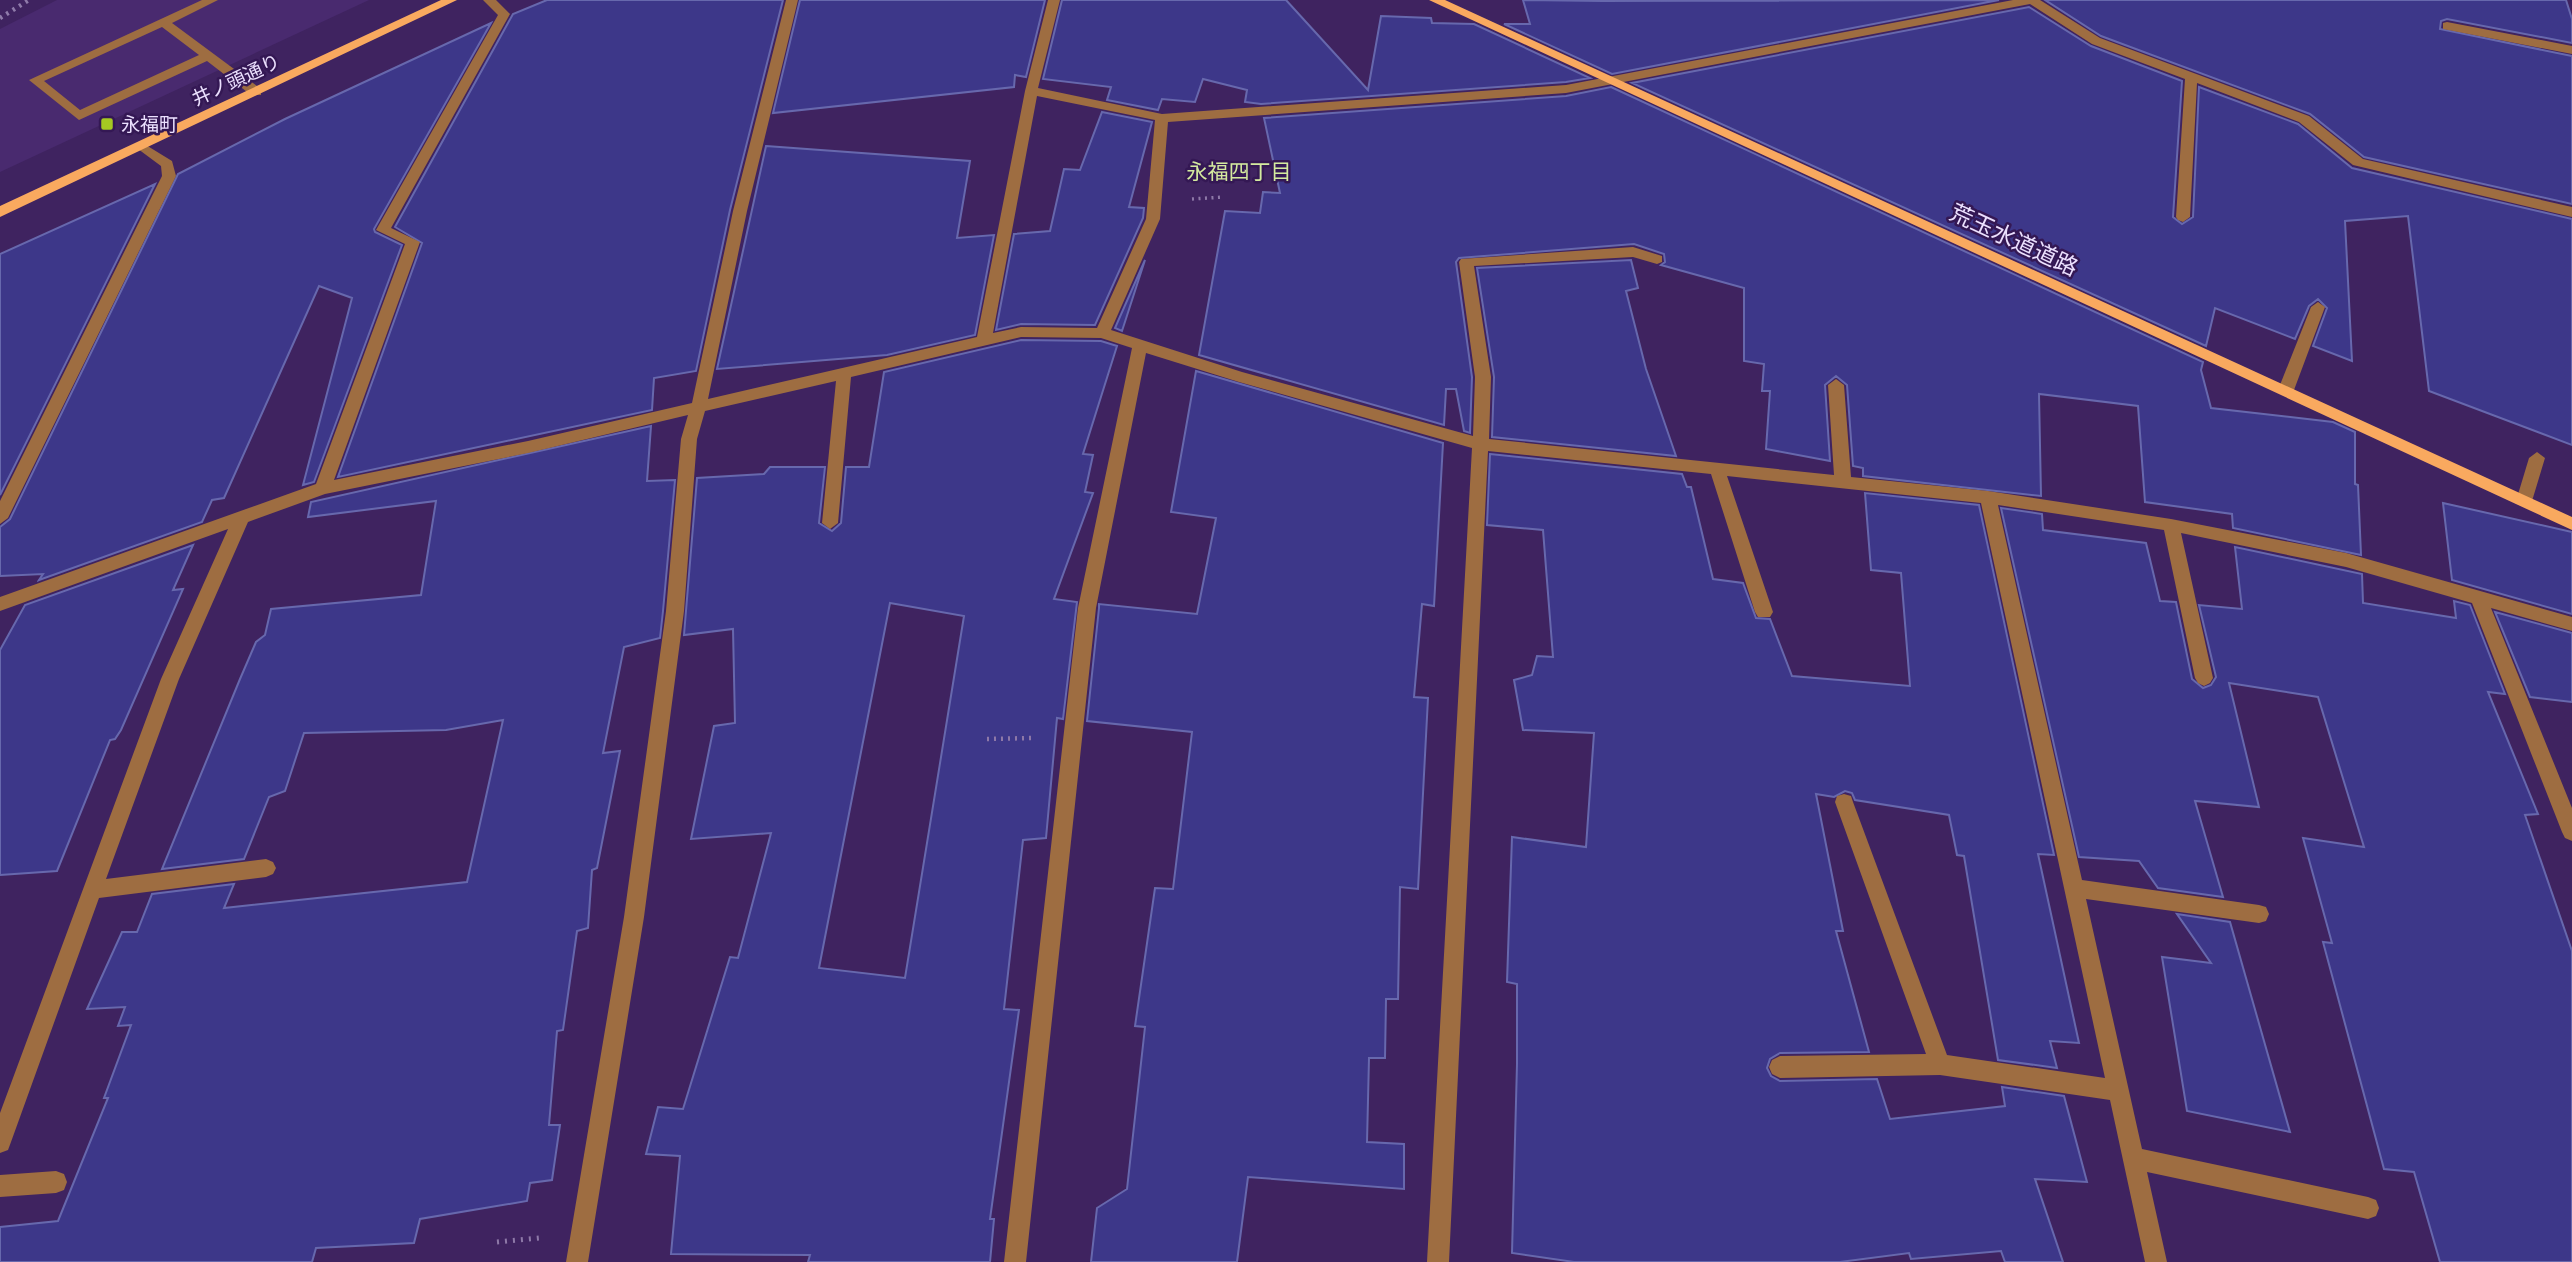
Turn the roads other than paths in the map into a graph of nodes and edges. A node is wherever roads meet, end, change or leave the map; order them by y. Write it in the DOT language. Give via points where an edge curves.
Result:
graph roads {
  1 [pos="212,0"];
  2 [pos="451,0"];
  3 [pos="489,0"];
  4 [pos="792,0"];
  5 [pos="1054,0"];
  6 [pos="1435,0"];
  7 [pos="2032,0"];
  8 [pos="163,22"];
  9 [pos="2447,26"];
  10 [pos="2572,50"];
  11 [pos="208,56"];
  12 [pos="2191,77"];
  13 [pos="1608,80"];
  14 [pos="256,92"];
  15 [pos="1031,92"];
  16 [pos="1162,118"];
  17 [pos="141,146"];
  18 [pos="0,212"];
  19 [pos="2572,212"];
  20 [pos="2183,217"];
  21 [pos="1657,259"];
  22 [pos="2318,307"];
  23 [pos="1102,334"];
  24 [pos="984,340"];
  25 [pos="1140,347"];
  26 [pos="844,375"];
  27 [pos="1836,385"];
  28 [pos="2286,390"];
  29 [pos="699,408"];
  30 [pos="1480,444"];
  31 [pos="2537,458"];
  32 [pos="1717,469"];
  33 [pos="1843,481"];
  34 [pos="323,488"];
  35 [pos="5,495"];
  36 [pos="1988,497"];
  37 [pos="2524,501"];
  38 [pos="0,518"];
  39 [pos="241,518"];
  40 [pos="830,523"];
  41 [pos="2572,524"];
  42 [pos="2171,525"];
  43 [pos="2479,599"];
  44 [pos="0,604"];
  45 [pos="1764,612"];
  46 [pos="2572,624"];
  47 [pos="2204,678"];
  48 [pos="1844,802"];
  49 [pos="2572,832"];
  50 [pos="266,869"];
  51 [pos="2074,888"];
  52 [pos="93,890"];
  53 [pos="2259,914"];
  54 [pos="1940,1064"];
  55 [pos="1780,1067"];
  56 [pos="2118,1090"];
  57 [pos="7,1101"];
  58 [pos="0,1142"];
  59 [pos="2133,1158"];
  60 [pos="56,1182"];
  61 [pos="0,1186"];
  62 [pos="2368,1208"];
  63 [pos="576,1262"];
  64 [pos="1015,1262"];
  65 [pos="1438,1262"];
  66 [pos="2156,1262"];
  1 -- 8 [label="street"];
  2 -- 14 [label="main road, 井ノ頭通り"];
  3 -- 34 [label="street" via="504,14 383,230 413,242"];
  4 -- 29 [label="street" via="740,211"];
  5 -- 15 [label="street"];
  6 -- 13 [label="main road, 荒玉水道道路"];
  7 -- 12 [label="street" via="2096,40"];
  7 -- 13 [label="street"];
  8 -- 11 [label="street"];
  8 -- 11 [label="street" via="35,80 79,116"];
  9 -- 10 [label="street"];
  11 -- 14 [label="street"];
  12 -- 19 [label="street" via="2304,119 2358,162"];
  12 -- 20 [label="street"];
  13 -- 16 [label="street" via="1566,89"];
  13 -- 28 [label="main road, 荒玉水道道路"];
  14 -- 17 [label="main road, 井ノ頭通り"];
  15 -- 16 [label="street"];
  15 -- 24 [label="street"];
  16 -- 23 [label="street" via="1153,219"];
  17 -- 18 [label="main road, 井ノ頭通り"];
  17 -- 35 [label="street" via="167,164 169,176"];
  21 -- 30 [label="street" via="1633,252 1466,261 1484,396"];
  22 -- 28 [label="street"];
  23 -- 24 [label="street" via="1021,332"];
  23 -- 25 [label="street"];
  24 -- 26 [label="street"];
  25 -- 30 [label="street"];
  25 -- 64 [label="street" via="1087,608"];
  26 -- 29 [label="street"];
  26 -- 40 [label="street"];
  27 -- 33 [label="street"];
  28 -- 37 [label="main road, 荒玉水道道路"];
  29 -- 34 [label="street"];
  29 -- 63 [label="street" via="689,439 675,611 634,917"];
  30 -- 32 [label="street"];
  30 -- 65 [label="street"];
  31 -- 37 [label="street"];
  32 -- 33 [label="street"];
  32 -- 45 [label="street"];
  33 -- 36 [label="street"];
  34 -- 39 [label="street"];
  35 -- 38 [label="street"];
  36 -- 42 [label="street"];
  36 -- 51 [label="street"];
  37 -- 41 [label="main road, 荒玉水道道路"];
  39 -- 44 [label="street"];
  39 -- 52 [label="street" via="170,679"];
  42 -- 43 [label="street" via="2346,560"];
  42 -- 47 [label="street"];
  43 -- 46 [label="street"];
  43 -- 49 [label="street"];
  48 -- 54 [label="street"];
  50 -- 52 [label="street"];
  51 -- 53 [label="street"];
  51 -- 56 [label="street"];
  52 -- 57 [label="street"];
  54 -- 55 [label="street"];
  54 -- 56 [label="street"];
  56 -- 59 [label="street"];
  57 -- 58 [label="street"];
  59 -- 62 [label="street"];
  59 -- 66 [label="street"];
  60 -- 61 [label="street"];
}
